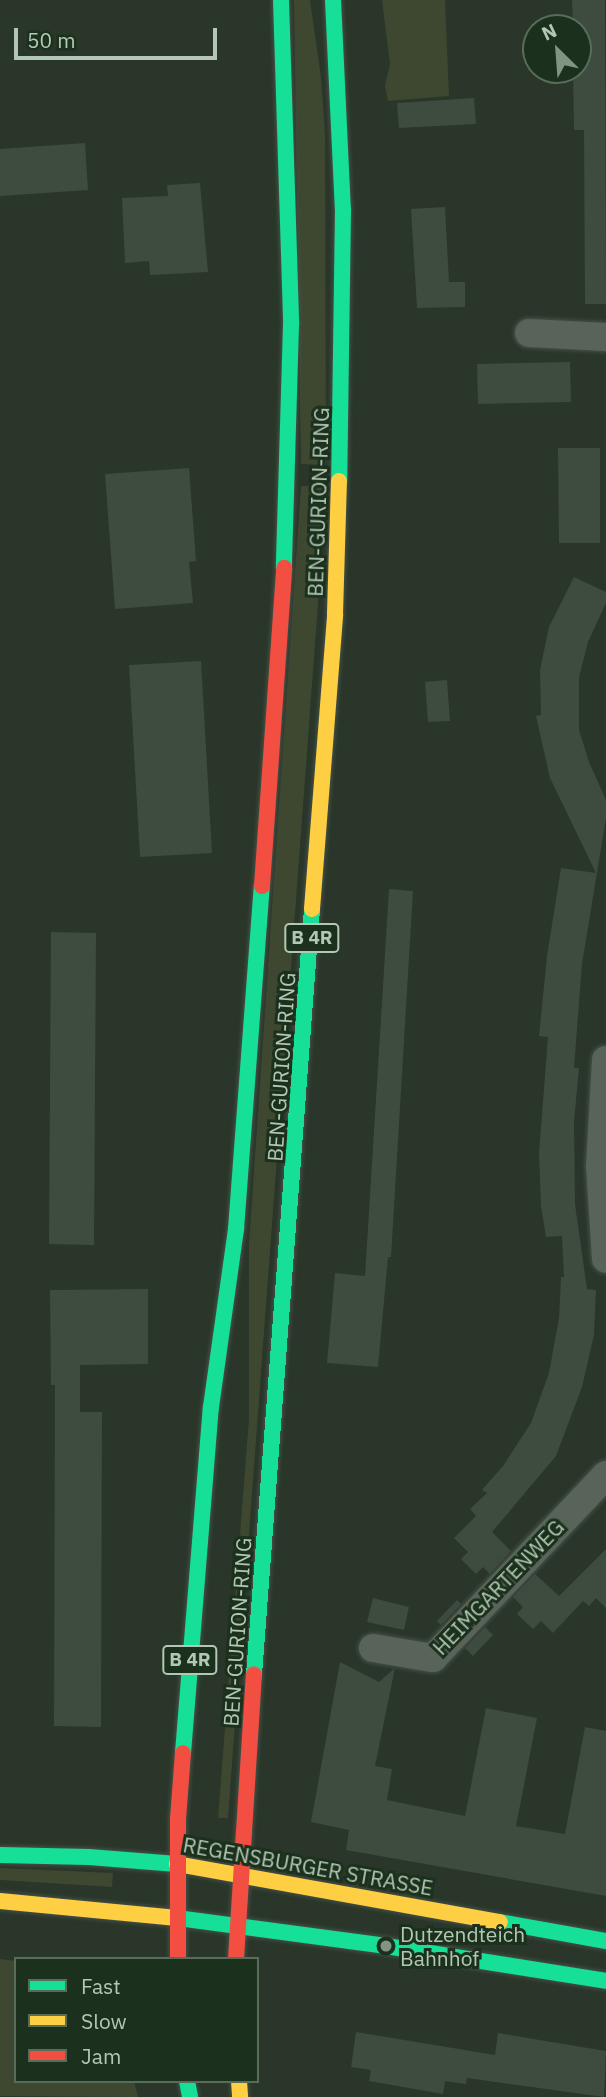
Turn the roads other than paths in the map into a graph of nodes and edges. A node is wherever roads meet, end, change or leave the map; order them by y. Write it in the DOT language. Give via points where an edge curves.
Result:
graph roads {
  1 [pos="281,0"];
  2 [pos="332,0"];
  3 [pos="529,333"];
  4 [pos="606,337"];
  5 [pos="606,1060"];
  6 [pos="606,1259"];
  7 [pos="606,1475"];
  8 [pos="373,1648"];
  9 [pos="0,1855"];
  10 [pos="177,1864"];
  11 [pos="240,1874"];
  12 [pos="0,1901"];
  13 [pos="177,1918"];
  14 [pos="237,1926"];
  15 [pos="606,1941"];
  16 [pos="178,1957"];
  17 [pos="236,1957"];
  18 [pos="606,1981"];
  1 -- 10 [label="main road, BEN-GURION-RING / B 4R" via="291,325 283,602 236,1229 205,1456"];
  2 -- 11 [label="main road, BEN-GURION-RING / B 4R" via="343,209 336,602"];
  3 -- 4 [label="street"];
  5 -- 6 [label="street" via="600,1166"];
  7 -- 8 [label="street, HEIMGARTENWEG" via="433,1658"];
  9 -- 10 [label="main road, REGENSBURGER STRASSE"];
  10 -- 11 [label="main road, REGENSBURGER STRASSE"];
  10 -- 13 [label="main road, BEN-GURION-RING / B 4R"];
  11 -- 14 [label="main road, BEN-GURION-RING / B 4R"];
  11 -- 15 [label="main road, REGENSBURGER STRASSE"];
  12 -- 13 [label="main road"];
  13 -- 14 [label="main road"];
  13 -- 16 [label="main road, B 4R"];
  14 -- 17 [label="main road, B 4R"];
  14 -- 18 [label="main road"];
}
